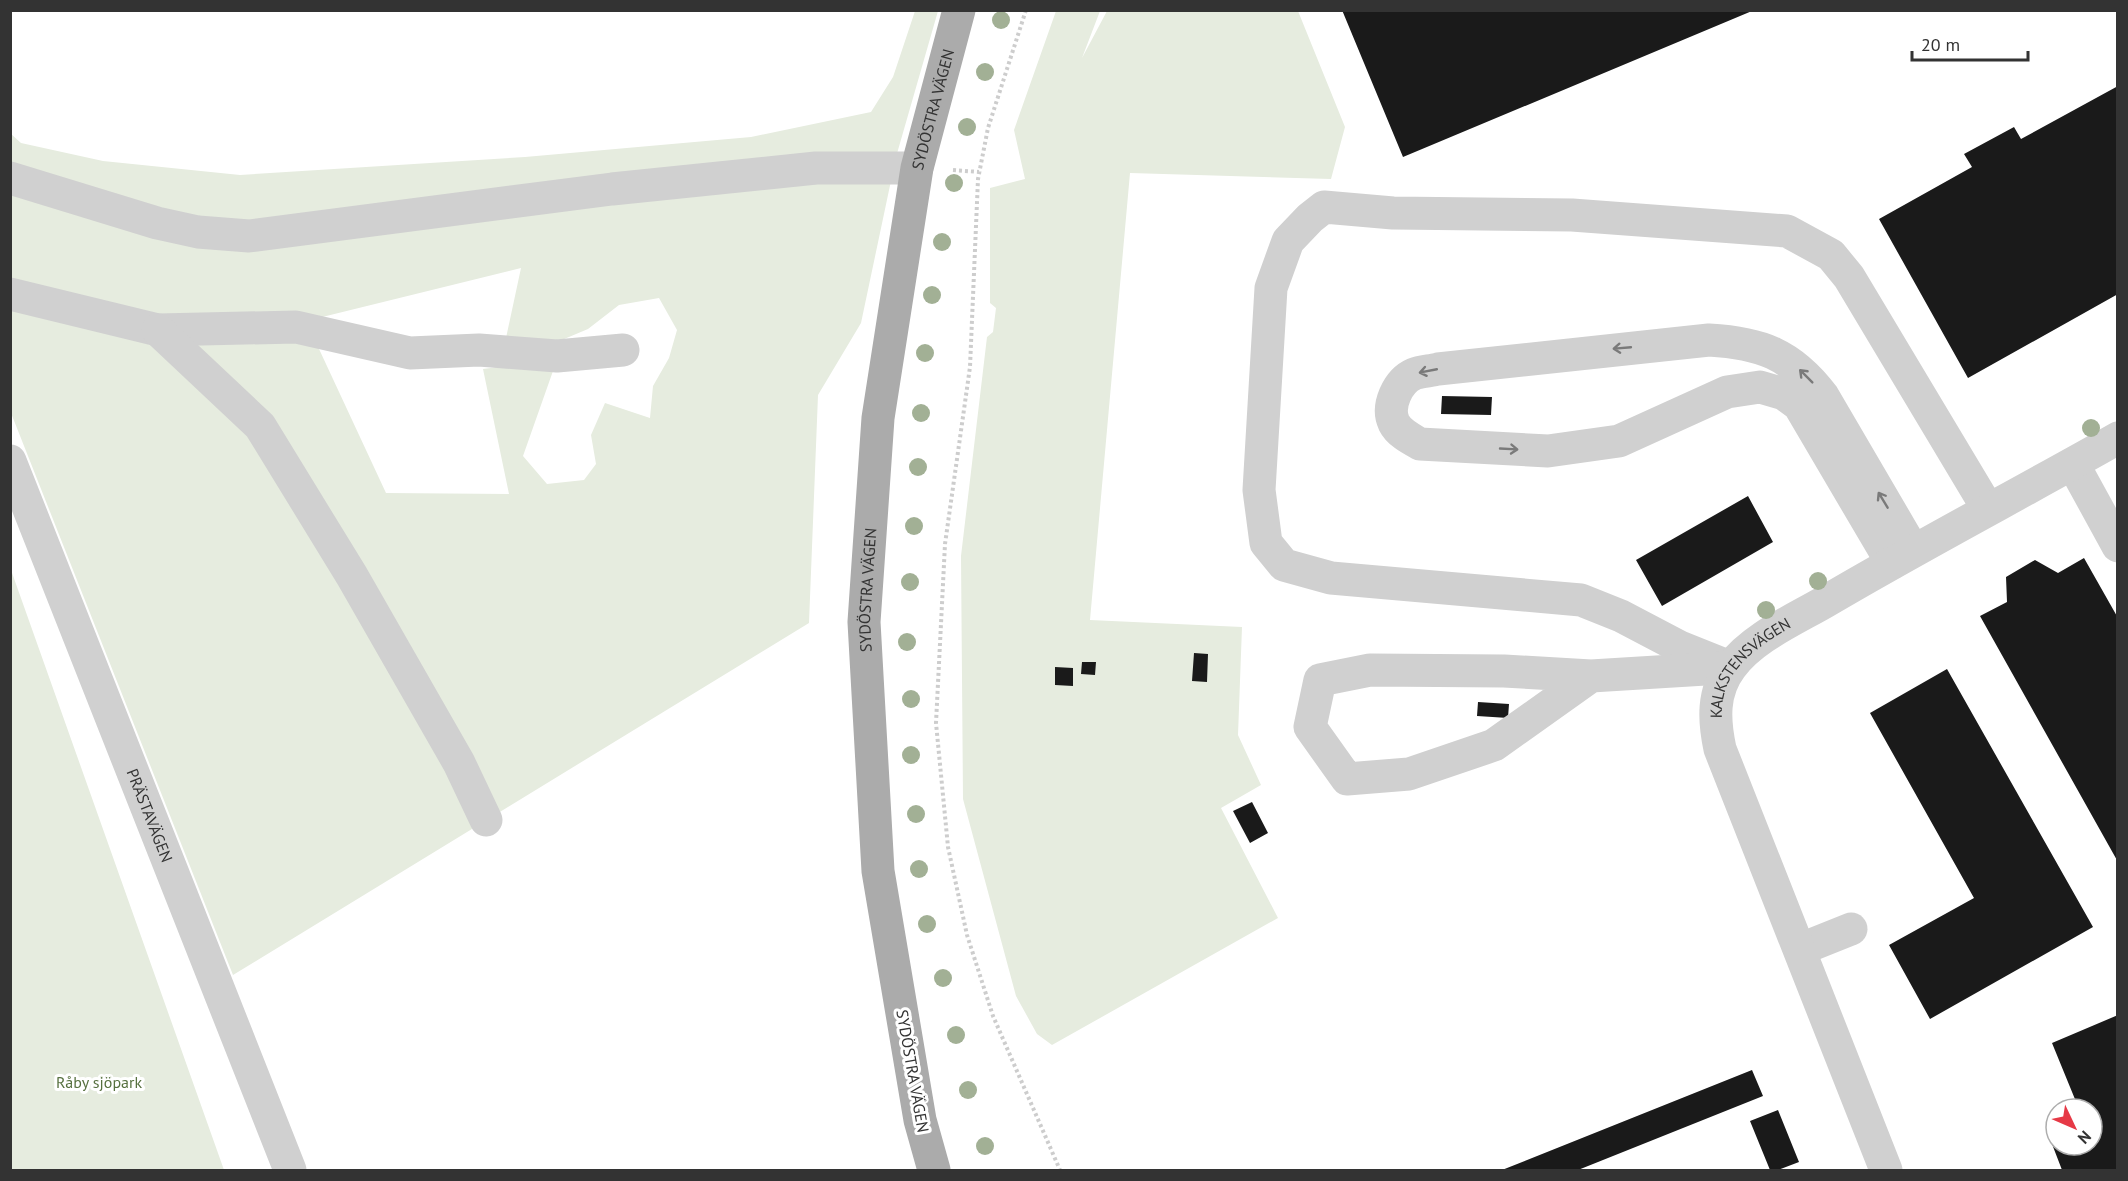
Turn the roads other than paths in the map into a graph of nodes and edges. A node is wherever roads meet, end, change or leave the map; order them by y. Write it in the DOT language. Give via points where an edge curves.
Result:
graph roads {
  1 [pos="959,10"];
  2 [pos="916,168"];
  3 [pos="10,178"];
  4 [pos="10,294"];
  5 [pos="158,330"];
  6 [pos="623,350"];
  7 [pos="2118,438"];
  8 [pos="10,461"];
  9 [pos="2073,464"];
  10 [pos="1988,509"];
  11 [pos="2118,546"];
  12 [pos="1902,556"];
  13 [pos="1730,668"];
  14 [pos="1592,676"];
  15 [pos="486,820"];
  16 [pos="1851,929"];
  17 [pos="1801,950"];
  18 [pos="290,1170"];
  19 [pos="934,1170"];
  20 [pos="1886,1170"];
  1 -- 2 [label="main road, SYDÖSTRA VÄGEN"];
  2 -- 3 [label="street" via="816,168 612,189 249,236 198,232 157,223"];
  2 -- 19 [label="main road, SYDÖSTRA VÄGEN" via="878,418 864,622 878,871 920,1120"];
  4 -- 5 [label="street"];
  5 -- 6 [label="street" via="296,327 410,353 479,350 557,356"];
  5 -- 15 [label="street" via="260,426 376,618 459,763"];
  7 -- 9 [label="street, KALKSTENSVÄGEN"];
  8 -- 18 [label="street, PRÄSTAVÄGEN"];
  9 -- 10 [label="street, KALKSTENSVÄGEN"];
  9 -- 11 [label="street"];
  10 -- 12 [label="street, KALKSTENSVÄGEN"];
  10 -- 13 [label="street" via="1849,278 1831,255 1787,231 1572,215 1393,213 1324,207 1310,218 1288,241 1271,288 1259,490 1266,543 1284,565 1331,578 1581,600"];
  12 -- 12 [label="street, one-way" via="1823,396 1793,363 1743,342 1709,340 1438,369 1414,374 1399,386 1392,403 1394,422 1420,444 1548,451 1619,441 1727,392 1760,387 1784,394 1799,405"];
  12 -- 13 [label="street, KALKSTENSVÄGEN" via="1776,631 1747,650"];
  13 -- 14 [label="street"];
  13 -- 17 [label="street, KALKSTENSVÄGEN" via="1718,694 1714,719 1720,749"];
  14 -- 14 [label="street" via="1370,670 1320,680 1310,727 1347,779 1409,774 1494,745"];
  16 -- 17 [label="street"];
  17 -- 20 [label="street, KALKSTENSVÄGEN"];
}
